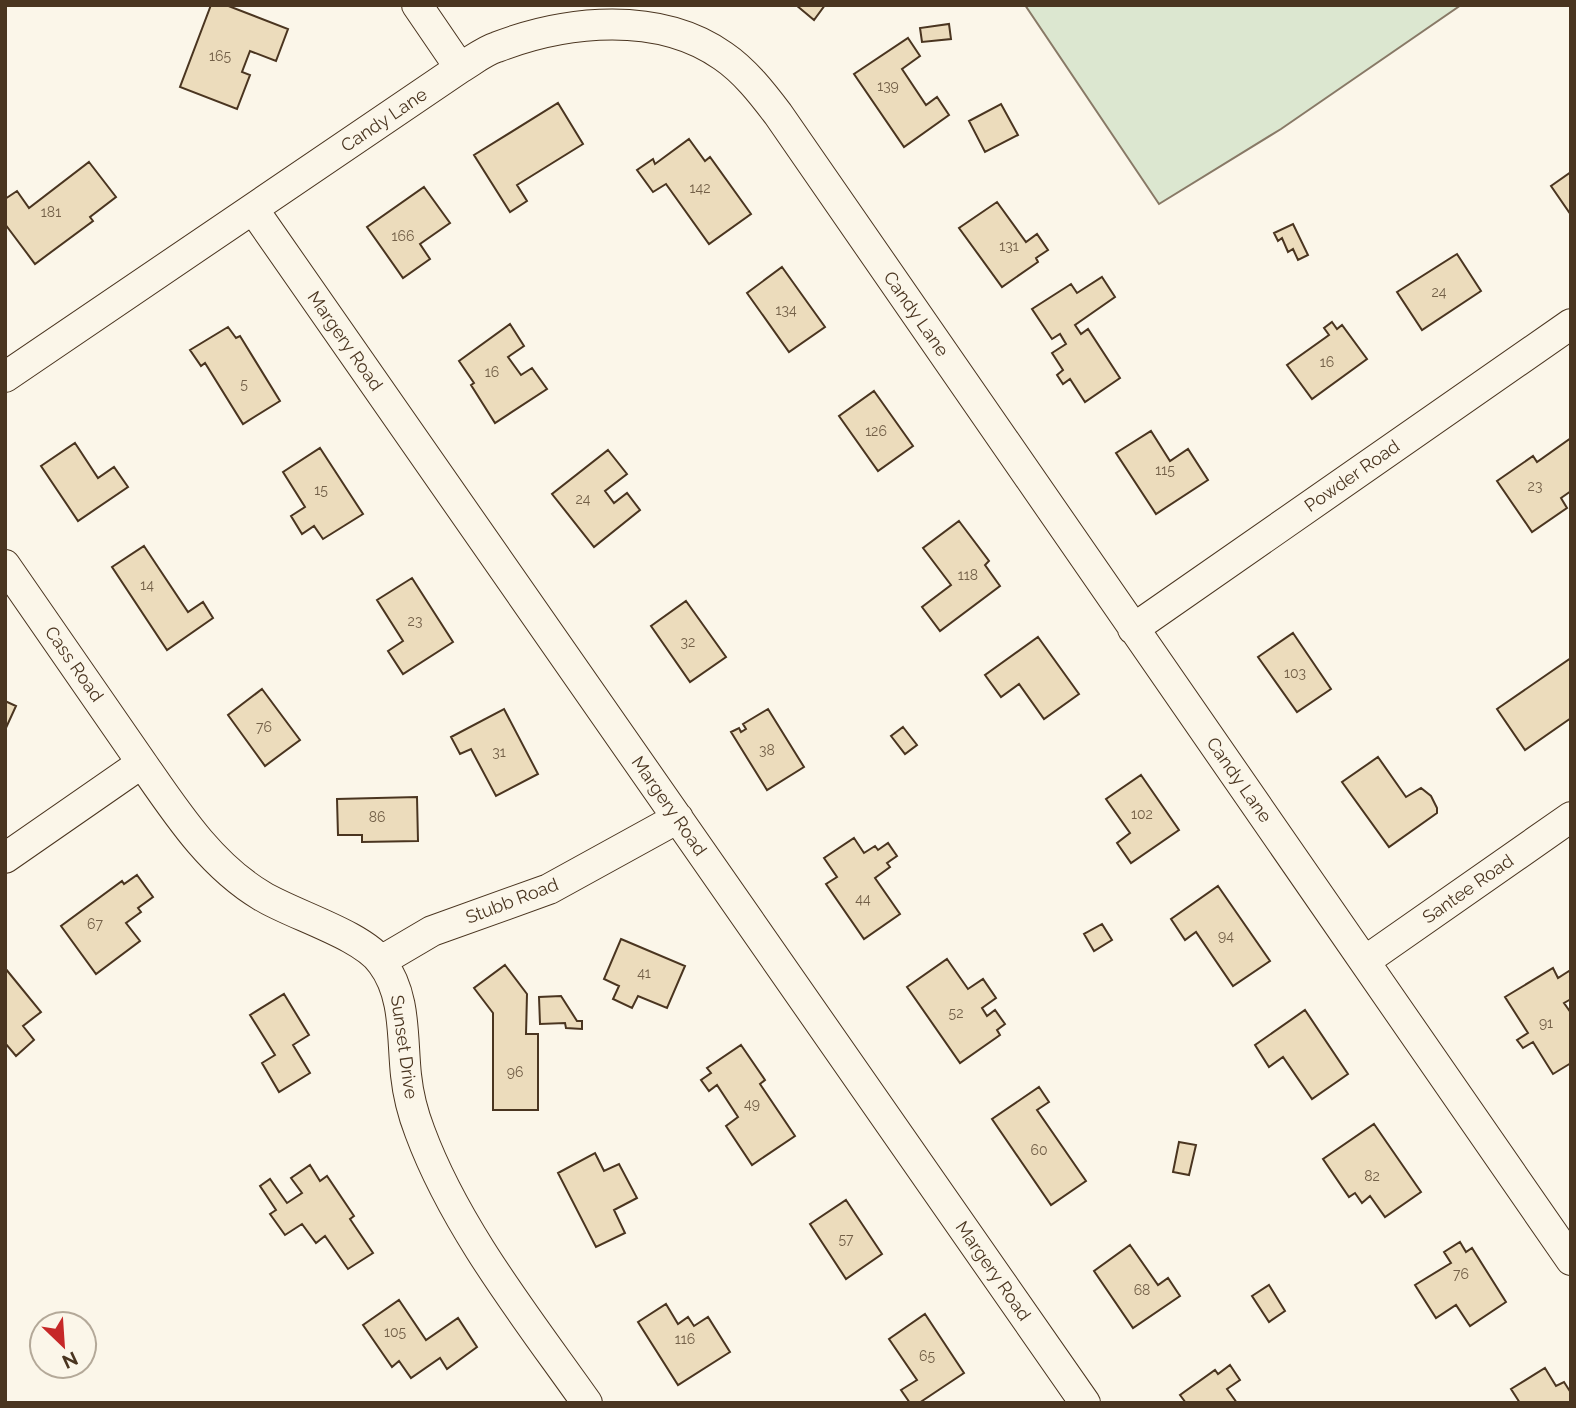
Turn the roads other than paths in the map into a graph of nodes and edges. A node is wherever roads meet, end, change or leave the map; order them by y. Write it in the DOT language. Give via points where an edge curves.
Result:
graph roads {
  1 [pos="417,5"];
  2 [pos="460,68"];
  3 [pos="253,209"];
  4 [pos="1571,324"];
  5 [pos="5,377"];
  6 [pos="5,565"];
  7 [pos="1133,629"];
  8 [pos="142,763"];
  9 [pos="1571,817"];
  10 [pos="678,818"];
  11 [pos="5,858"];
  12 [pos="381,961"];
  13 [pos="1365,961"];
  14 [pos="1571,1260"];
  15 [pos="587,1403"];
  16 [pos="1085,1403"];
  1 -- 2 [label="street"];
  2 -- 3 [label="street, Candy Lane"];
  2 -- 7 [label="street, Candy Lane" via="494,47 573,26 617,24 654,29 691,39 723,55 778,114"];
  3 -- 5 [label="street, Candy Lane"];
  3 -- 10 [label="street, Margery Road"];
  4 -- 7 [label="street, Powder Road"];
  6 -- 8 [label="street, Cass Road"];
  7 -- 13 [label="street, Candy Lane"];
  8 -- 11 [label="street"];
  8 -- 12 [label="street, Sunset Drive" via="181,820 235,877 273,902 359,942"];
  9 -- 13 [label="street, Santee Road"];
  10 -- 12 [label="street, Stubb Road" via="549,889 432,931"];
  10 -- 16 [label="street, Margery Road"];
  12 -- 15 [label="street, Sunset Drive" via="397,988 410,1100 444,1185 496,1273"];
  13 -- 14 [label="street, Candy Lane"];
}
